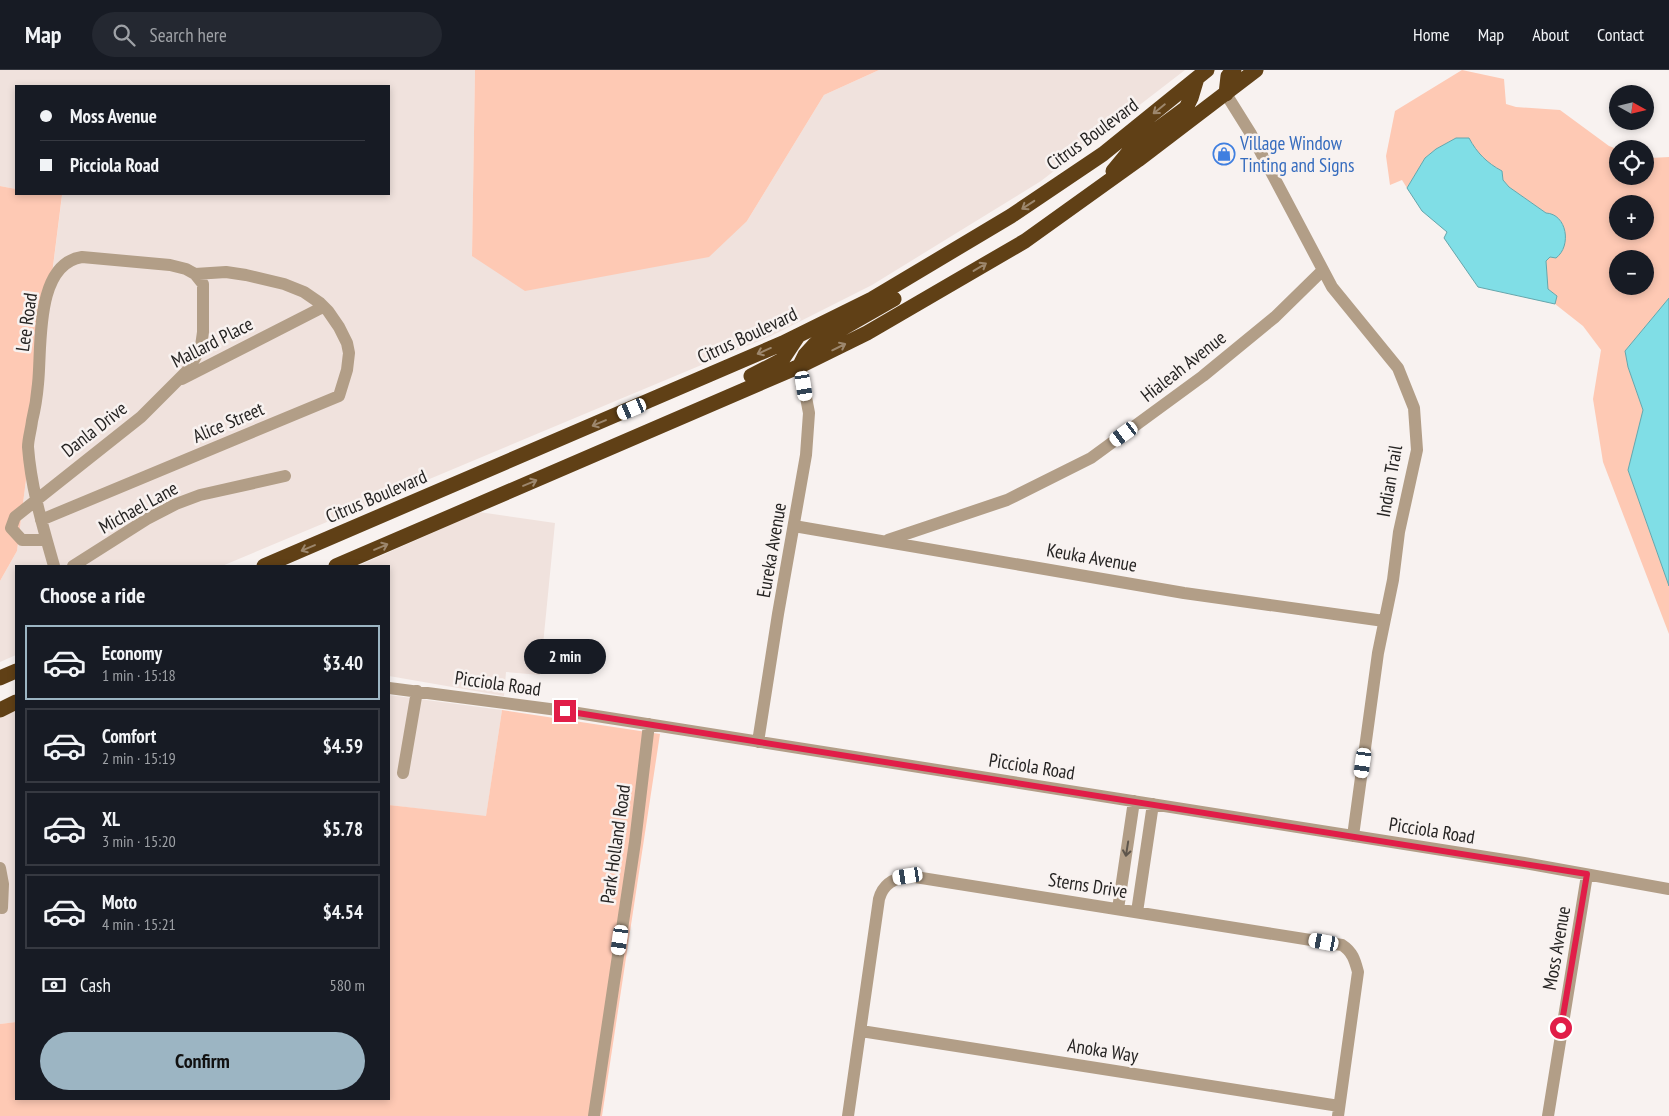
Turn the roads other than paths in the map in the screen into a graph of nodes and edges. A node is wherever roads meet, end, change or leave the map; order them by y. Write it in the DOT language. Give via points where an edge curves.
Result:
graph roads {
  1 [pos="1234,70"];
  2 [pos="1256,70"];
  3 [pos="1202,74"];
  4 [pos="1226,94"];
  5 [pos="1098,188"];
  6 [pos="945,256"];
  7 [pos="1323,270"];
  8 [pos="195,274"];
  9 [pos="323,306"];
  10 [pos="800,333"];
  11 [pos="800,366"];
  12 [pos="173,384"];
  13 [pos="647,433"];
  14 [pos="285,476"];
  15 [pos="36,502"];
  16 [pos="40,520"];
  17 [pos="794,526"];
  18 [pos="46,540"];
  19 [pos="886,540"];
  20 [pos="54,565"];
  21 [pos="75,565"];
  22 [pos="266,565"];
  23 [pos="338,565"];
  24 [pos="1384,621"];
  25 [pos="15,672"];
  26 [pos="0,678"];
  27 [pos="390,688"];
  28 [pos="418,691"];
  29 [pos="15,702"];
  30 [pos="0,710"];
  31 [pos="649,724"];
  32 [pos="758,742"];
  33 [pos="403,773"];
  34 [pos="1134,801"];
  35 [pos="1154,804"];
  36 [pos="1353,836"];
  37 [pos="0,868"];
  38 [pos="1587,874"];
  39 [pos="1669,890"];
  40 [pos="2,908"];
  41 [pos="1118,909"];
  42 [pos="1137,912"];
  43 [pos="861,1032"];
  44 [pos="1339,1111"];
  45 [pos="594,1116"];
  46 [pos="848,1116"];
  47 [pos="1548,1116"];
  1 -- 4 [label="highway" via="1228,76"];
  2 -- 4 [label="highway"];
  3 -- 5 [label="highway" via="1186,108 1132,148"];
  3 -- 6 [label="highway, Citrus Boulevard, one-way" via="1103,154"];
  4 -- 5 [label="highway"];
  4 -- 7 [label="street, Indian Trail" via="1251,134"];
  11 -- 5 [label="highway, one-way" via="875,329 1025,240"];
  6 -- 10 [label="highway, Citrus Boulevard" via="872,299"];
  6 -- 11 [label="highway" via="909,290 815,344"];
  7 -- 19 [label="street, Hialeah Avenue" via="1275,317 1204,376 1092,458 1007,500"];
  7 -- 24 [label="street, Indian Trail" via="1332,287 1398,368 1414,408 1417,450"];
  8 -- 9 [label="street, Lee Road" via="226,272 284,284 304,292"];
  8 -- 12 [label="street, Mallard Place" via="203,284 201,346 187,370"];
  8 -- 15 [label="street, Lee Road" via="162,264 82,257 74,258 55,275 42,319 38,380 28,444"];
  9 -- 12 [label="street, Mallard Place"];
  9 -- 16 [label="street, Alice Street" via="339,327 349,353 339,396"];
  10 -- 13 [label="highway" via="782,360 703,397"];
  10 -- 22 [label="highway, Citrus Boulevard, one-way" via="648,402"];
  11 -- 13 [label="highway"];
  11 -- 17 [label="street, Eureka Avenue" via="809,413 806,455"];
  12 -- 15 [label="street, Danla Drive" via="141,417 69,472"];
  23 -- 13 [label="highway, one-way"];
  14 -- 21 [label="street, Michael Lane" via="200,495 176,504"];
  15 -- 16 [label="street, Lee Road"];
  15 -- 18 [label="street, Danla Drive" via="15,517 11,528 22,540"];
  16 -- 18 [label="street, Lee Road"];
  17 -- 19 [label="street, Keuka Avenue"];
  17 -- 32 [label="street, Eureka Avenue"];
  18 -- 20 [label="street, Lee Road"];
  19 -- 24 [label="street, Keuka Avenue" via="1184,592"];
  24 -- 36 [label="street, Indian Trail"];
  25 -- 26 [label="highway"];
  27 -- 28 [label="street, Picciola Road"];
  28 -- 31 [label="street, Picciola Road"];
  28 -- 33 [label="street"];
  29 -- 30 [label="highway"];
  31 -- 32 [label="street, Picciola Road"];
  31 -- 45 [label="street, Park Holland Road" via="635,842"];
  32 -- 34 [label="street, Picciola Road"];
  34 -- 35 [label="street, Picciola Road"];
  34 -- 41 [label="street, one-way"];
  35 -- 36 [label="street, Picciola Road"];
  35 -- 42 [label="street"];
  36 -- 38 [label="street, Picciola Road"];
  37 -- 40 [label="street"];
  38 -- 39 [label="street, Picciola Road"];
  38 -- 47 [label="street, Moss Avenue"];
  41 -- 42 [label="street, Sterns Drive"];
  41 -- 43 [label="street, Sterns Drive" via="908,876 898,878 889,883 879,899"];
  42 -- 44 [label="street, Sterns Drive" via="1342,946 1349,950 1358,972"];
  43 -- 44 [label="street, Anoka Way"];
  43 -- 46 [label="street, Sterns Drive"];
}
